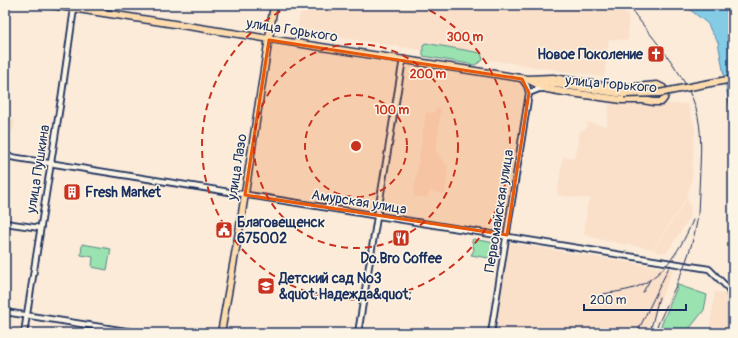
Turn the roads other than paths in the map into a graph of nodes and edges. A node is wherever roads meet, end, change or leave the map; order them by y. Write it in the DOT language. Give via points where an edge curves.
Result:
graph roads {
  1 [pos="52,5"];
  2 [pos="274,5"];
  3 [pos="74,8"];
  4 [pos="269,40"];
  5 [pos="403,59"];
  6 [pos="733,78"];
  7 [pos="525,79"];
  8 [pos="547,89"];
  9 [pos="529,93"];
  10 [pos="5,156"];
  11 [pos="50,164"];
  12 [pos="245,195"];
  13 [pos="376,216"];
  14 [pos="5,223"];
  15 [pos="40,228"];
  16 [pos="507,235"];
  17 [pos="733,301"];
  18 [pos="5,312"];
  19 [pos="27,316"];
  20 [pos="24,333"];
  21 [pos="139,333"];
  22 [pos="221,333"];
  23 [pos="358,333"];
  24 [pos="491,333"];
  1 -- 3 [label="main road, улица Горького"];
  2 -- 4 [label="main road, улица Лазо"];
  3 -- 4 [label="main road, улица Горького"];
  3 -- 11 [label="street, улица Пушкина"];
  4 -- 5 [label="main road, улица Горького"];
  4 -- 12 [label="main road, улица Лазо"];
  5 -- 7 [label="main road, улица Горького"];
  5 -- 13 [label="street"];
  6 -- 7 [label="main road, bridge" via="659,92 624,94"];
  7 -- 8 [label="main road, улица Горького"];
  7 -- 8 [label="main road, улица Горького" via="553,78 623,88 657,85 663,88 665,98 661,102 654,102"];
  7 -- 9 [label="street"];
  8 -- 9 [label="street"];
  9 -- 16 [label="street, Первомайская улица"];
  10 -- 11 [label="street, Амурская улица"];
  11 -- 12 [label="street, Амурская улица"];
  11 -- 15 [label="street, улица Пушкина"];
  12 -- 13 [label="street, Амурская улица"];
  12 -- 22 [label="main road, улица Лазо"];
  13 -- 16 [label="street, Амурская улица"];
  13 -- 23 [label="street"];
  14 -- 15 [label="street"];
  15 -- 19 [label="street, улица Пушкина"];
  16 -- 17 [label="street, Амурская улица" via="709,269 728,288"];
  16 -- 24 [label="street, Первомайская улица"];
  18 -- 19 [label="street"];
  19 -- 20 [label="street, улица Пушкина"];
  19 -- 21 [label="street"];
}
